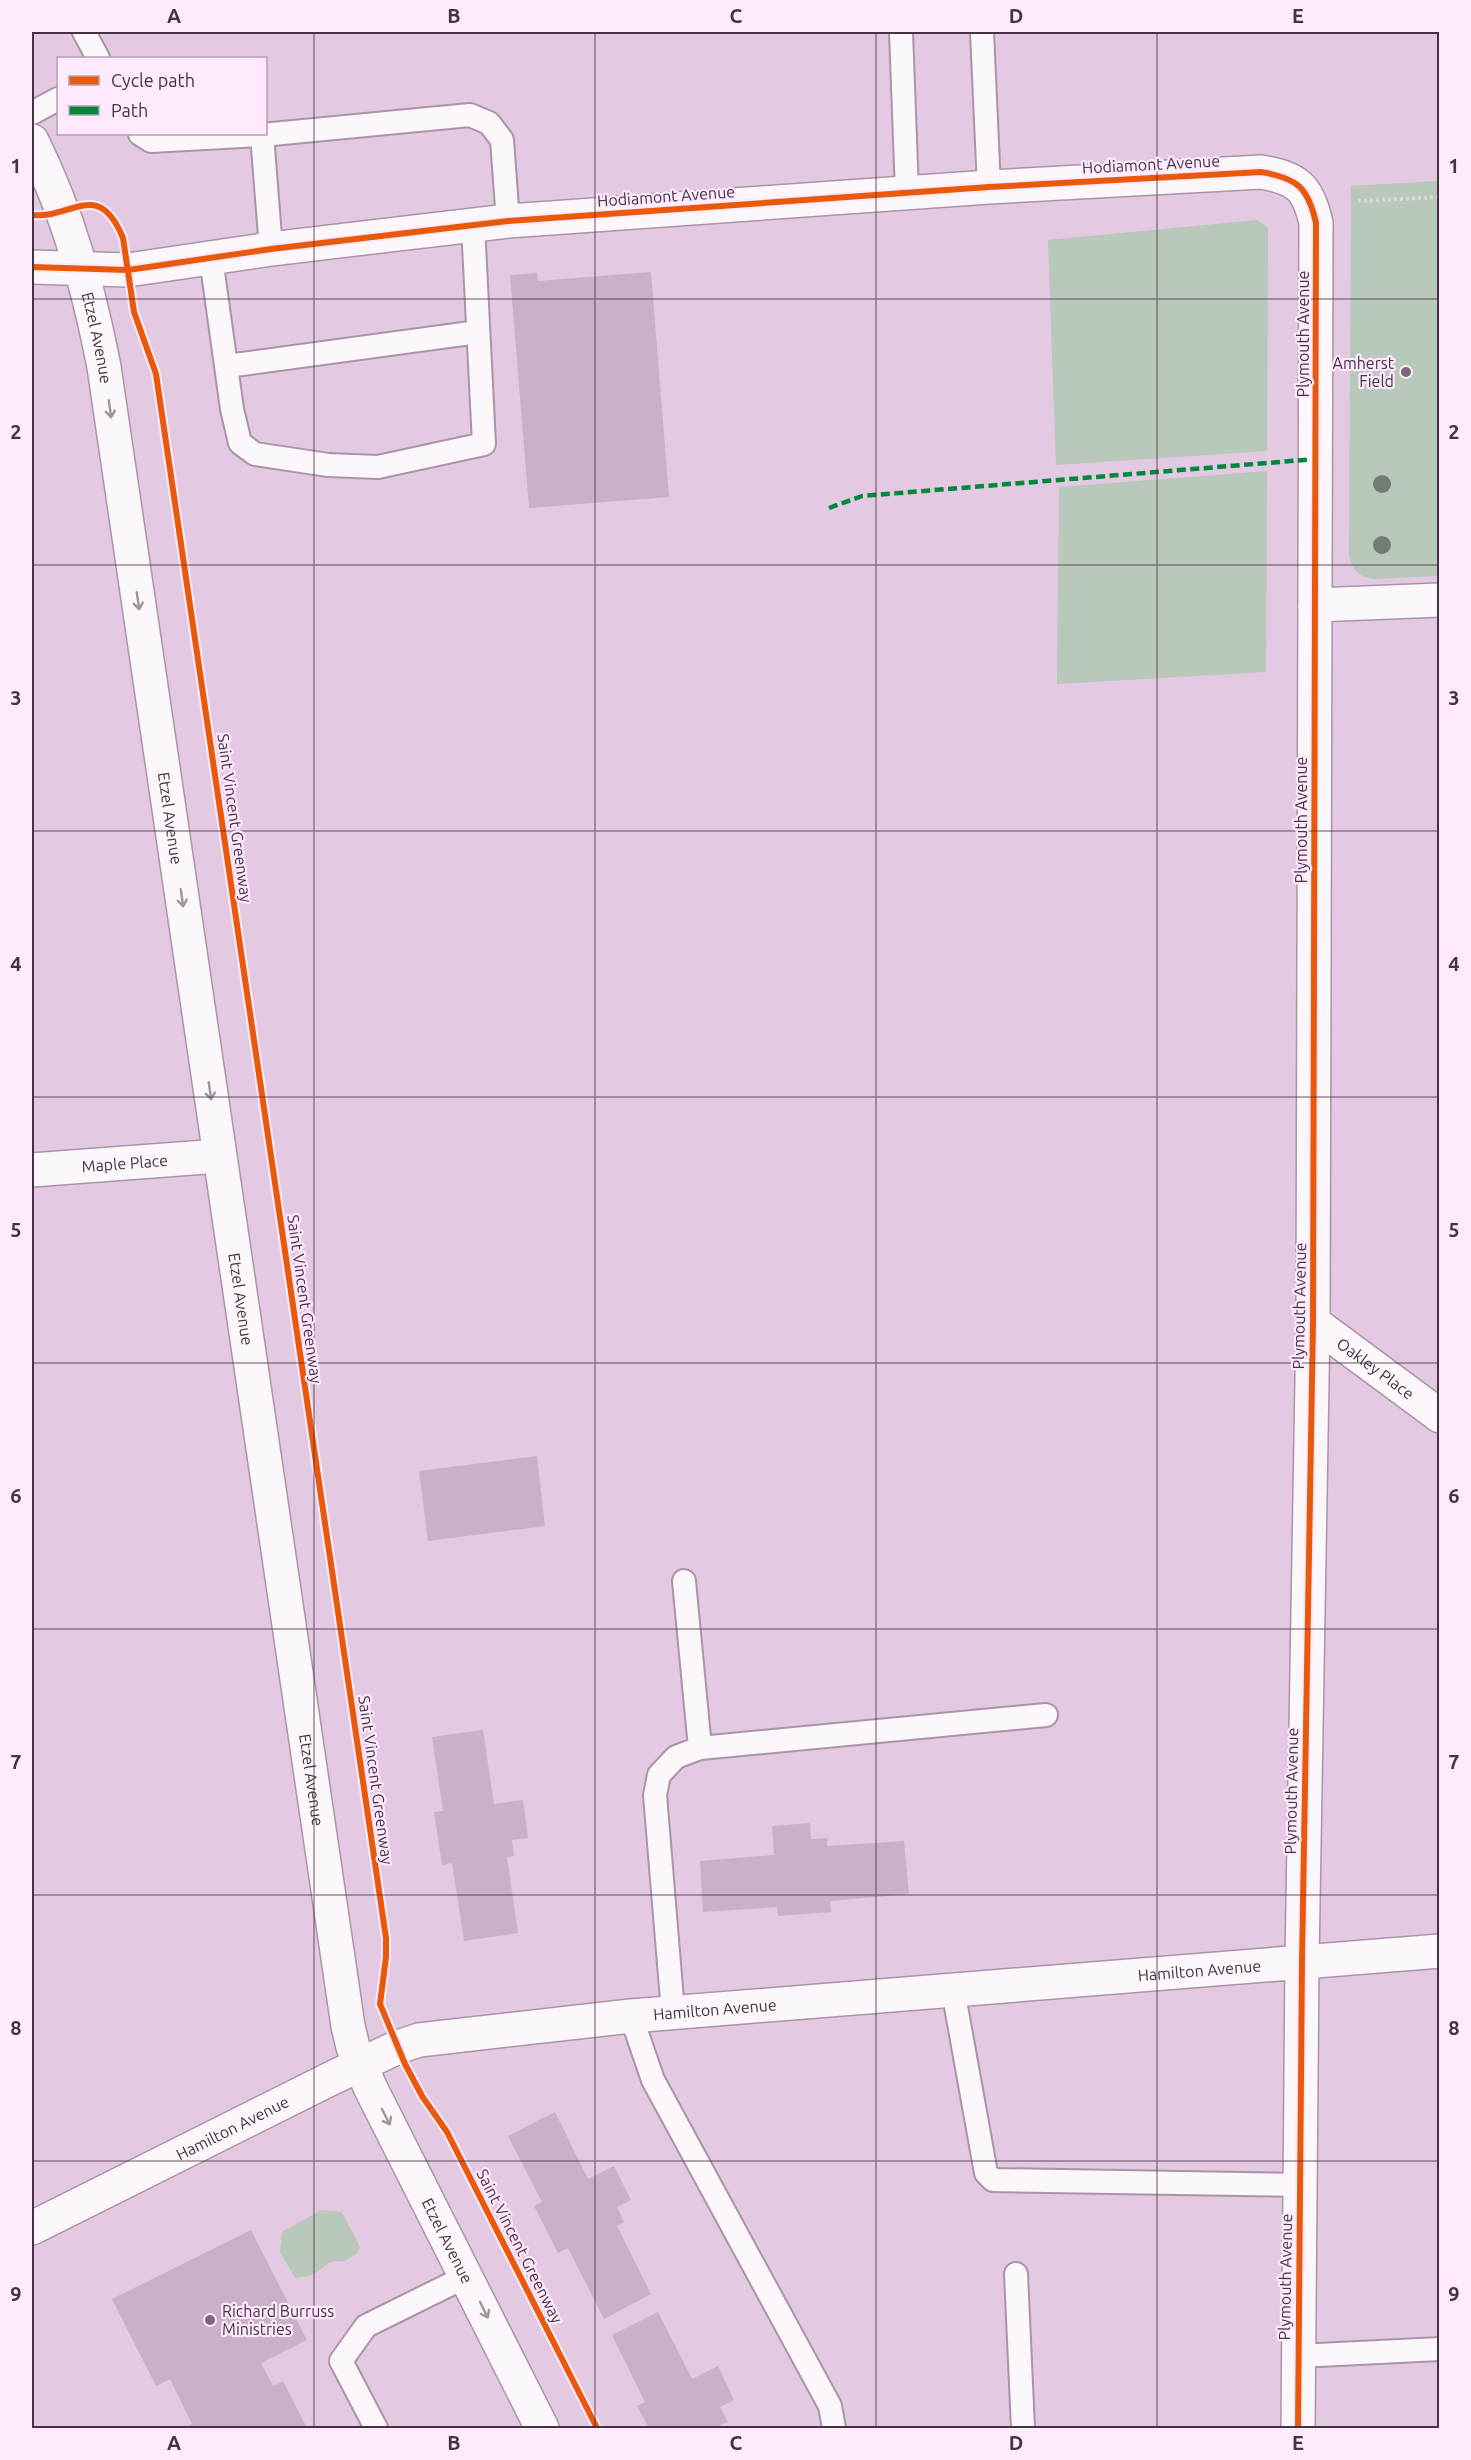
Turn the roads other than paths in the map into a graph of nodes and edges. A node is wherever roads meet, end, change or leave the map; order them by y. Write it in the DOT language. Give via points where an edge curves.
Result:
graph roads {
  1 [pos="84,32"];
  2 [pos="901,32"];
  3 [pos="982,32"];
  4 [pos="97,57"];
  5 [pos="57,100"];
  6 [pos="32,113"];
  7 [pos="142,135"];
  8 [pos="262,135"];
  9 [pos="267,135"];
  10 [pos="32,141"];
  11 [pos="1301,186"];
  12 [pos="989,187"];
  13 [pos="907,193"];
  14 [pos="508,221"];
  15 [pos="473,225"];
  16 [pos="271,249"];
  17 [pos="211,258"];
  18 [pos="32,267"];
  19 [pos="82,269"];
  20 [pos="478,332"];
  21 [pos="227,366"];
  22 [pos="1440,600"];
  23 [pos="1315,606"];
  24 [pos="219,1156"];
  25 [pos="32,1170"];
  26 [pos="1313,1322"];
  27 [pos="1440,1416"];
  28 [pos="684,1581"];
  29 [pos="1046,1715"];
  30 [pos="700,1748"];
  31 [pos="1440,1951"];
  32 [pos="1302,1961"];
  33 [pos="952,1990"];
  34 [pos="673,2012"];
  35 [pos="631,2016"];
  36 [pos="360,2065"];
  37 [pos="1300,2185"];
  38 [pos="32,2228"];
  39 [pos="1016,2274"];
  40 [pos="467,2276"];
  41 [pos="1440,2349"];
  42 [pos="1298,2356"];
  43 [pos="376,2428"];
  44 [pos="542,2428"];
  45 [pos="834,2428"];
  46 [pos="1023,2428"];
  47 [pos="1298,2428"];
  1 -- 4 [label="lane"];
  2 -- 13 [label="lane"];
  3 -- 12 [label="lane"];
  5 -- 6 [label="lane"];
  7 -- 8 [label="lane" via="151,141"];
  8 -- 16 [label="lane"];
  9 -- 14 [label="lane" via="470,115 489,123 502,140"];
  10 -- 19 [label="street, Etzel Avenue" via="63,210"];
  11 -- 12 [label="street, Hodiamont Avenue" via="1284,176 1261,171"];
  11 -- 23 [label="street, Plymouth Avenue" via="1312,202 1316,223"];
  12 -- 13 [label="street, Hodiamont Avenue"];
  13 -- 14 [label="street, Hodiamont Avenue"];
  14 -- 15 [label="street, Hodiamont Avenue"];
  15 -- 16 [label="street, Hodiamont Avenue"];
  15 -- 20 [label="lane"];
  16 -- 17 [label="street, Hodiamont Avenue"];
  17 -- 19 [label="street, Hodiamont Avenue" via="128,270"];
  17 -- 21 [label="lane"];
  18 -- 19 [label="street, Hodiamont Avenue"];
  19 -- 24 [label="street, Etzel Avenue, one-way" via="104,367"];
  20 -- 21 [label="lane"];
  20 -- 21 [label="lane" via="484,444 378,467 328,465 255,454 240,443"];
  22 -- 23 [label="street"];
  23 -- 26 [label="street, Plymouth Avenue"];
  24 -- 25 [label="street, Maple Place"];
  24 -- 36 [label="street, Etzel Avenue" via="341,1984"];
  26 -- 27 [label="street, Oakley Place"];
  26 -- 32 [label="street, Plymouth Avenue"];
  28 -- 30 [label="lane"];
  29 -- 30 [label="lane"];
  30 -- 34 [label="lane" via="676,1757 659,1775 655,1795"];
  31 -- 32 [label="street, Hamilton Avenue"];
  32 -- 33 [label="street, Hamilton Avenue"];
  32 -- 37 [label="street, Plymouth Avenue"];
  33 -- 34 [label="street, Hamilton Avenue"];
  33 -- 37 [label="lane" via="986,2174 993,2180"];
  34 -- 35 [label="street, Hamilton Avenue"];
  35 -- 36 [label="street, Hamilton Avenue" via="442,2036 398,2047"];
  35 -- 45 [label="lane" via="653,2080 830,2406"];
  36 -- 38 [label="street, Hamilton Avenue"];
  36 -- 40 [label="street, Etzel Avenue, one-way"];
  37 -- 42 [label="street, Plymouth Avenue"];
  39 -- 46 [label="lane"];
  40 -- 43 [label="lane" via="366,2326 341,2361"];
  40 -- 44 [label="street, Etzel Avenue, one-way"];
  41 -- 42 [label="lane"];
  42 -- 47 [label="street, Plymouth Avenue"];
}
